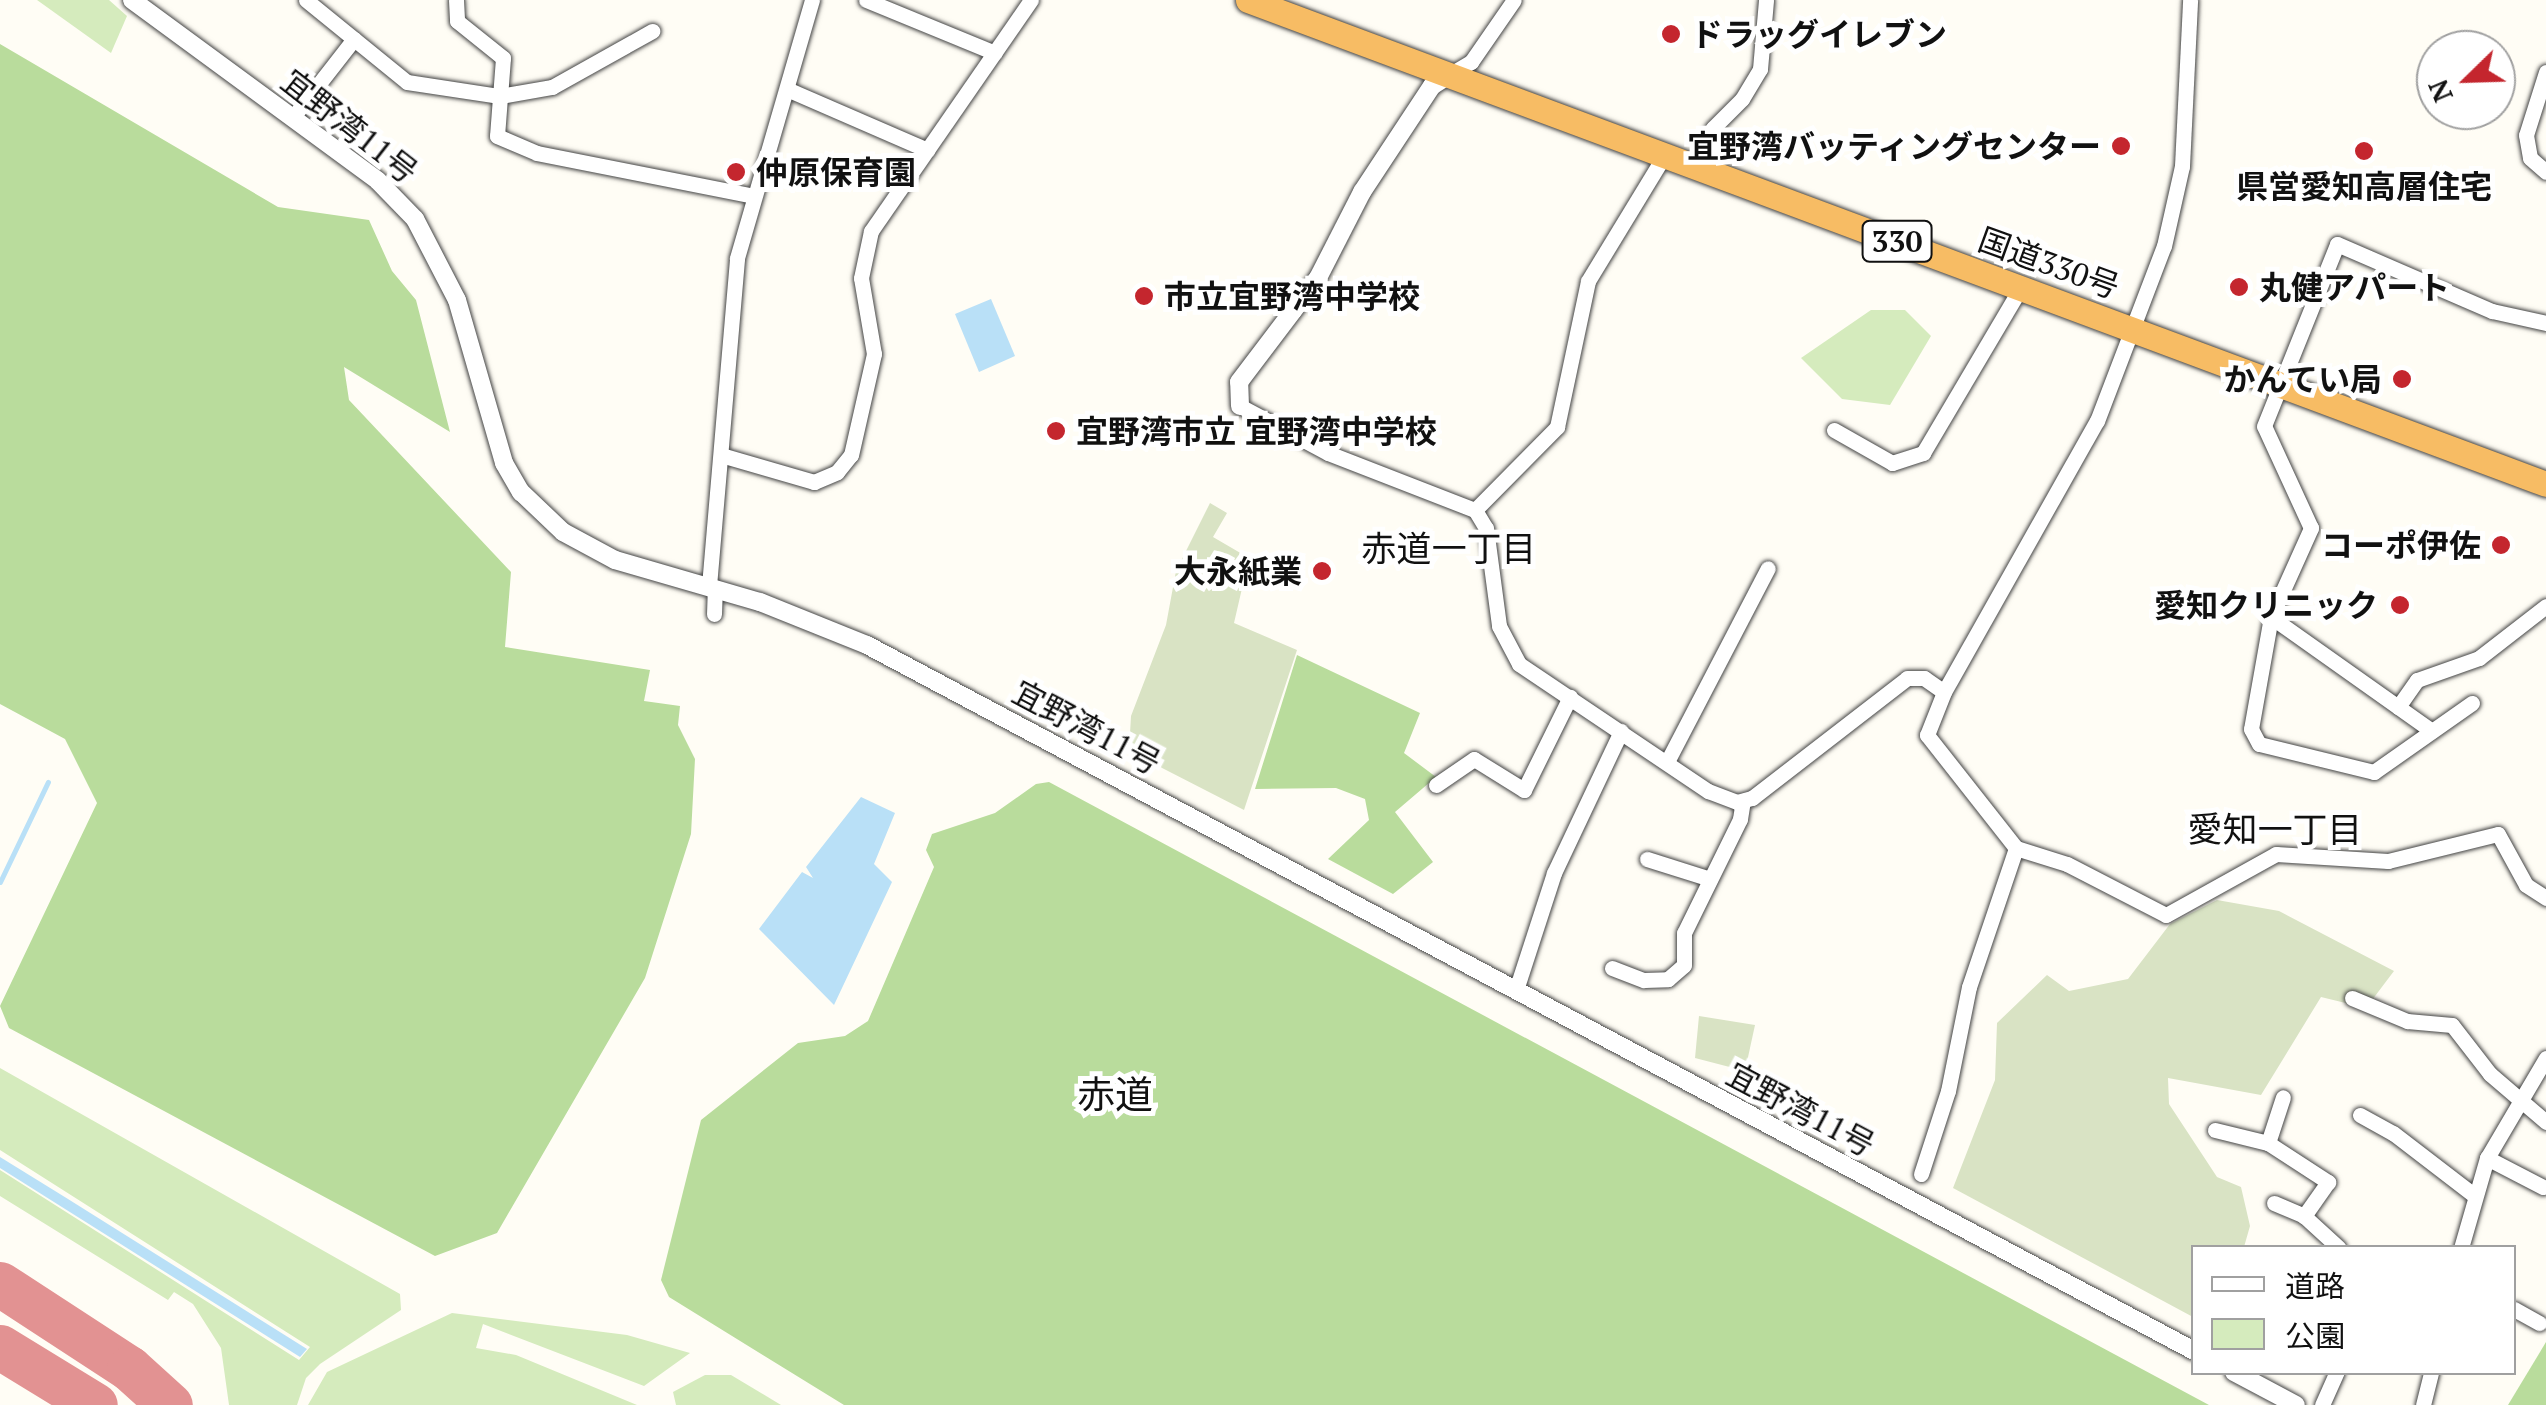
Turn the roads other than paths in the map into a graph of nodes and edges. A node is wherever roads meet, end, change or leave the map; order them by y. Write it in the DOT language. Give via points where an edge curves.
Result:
graph roads {
  1 [pos="132,0"];
  2 [pos="306,0"];
  3 [pos="456,0"];
  4 [pos="812,0"];
  5 [pos="866,0"];
  6 [pos="1032,0"];
  7 [pos="1248,0"];
  8 [pos="1514,0"];
  9 [pos="1766,0"];
  10 [pos="2190,0"];
  11 [pos="652,31"];
  12 [pos="354,39"];
  13 [pos="995,54"];
  14 [pos="2546,72"];
  15 [pos="1449,74"];
  16 [pos="787,89"];
  17 [pos="500,96"];
  18 [pos="293,117"];
  19 [pos="927,150"];
  20 [pos="1664,156"];
  21 [pos="1694,167"];
  22 [pos="2546,172"];
  23 [pos="754,196"];
  24 [pos="2020,287"];
  25 [pos="2546,323"];
  26 [pos="2132,329"];
  27 [pos="2280,386"];
  28 [pos="1240,406"];
  29 [pos="1834,430"];
  30 [pos="721,455"];
  31 [pos="2546,484"];
  32 [pos="1474,510"];
  33 [pos="1768,568"];
  34 [pos="712,587"];
  35 [pos="2546,606"];
  36 [pos="714,614"];
  37 [pos="2271,617"];
  38 [pos="1944,692"];
  39 [pos="1570,697"];
  40 [pos="2472,703"];
  41 [pos="2398,707"];
  42 [pos="1621,730"];
  43 [pos="2432,731"];
  44 [pos="1668,760"];
  45 [pos="1436,785"];
  46 [pos="1743,801"];
  47 [pos="2016,848"];
  48 [pos="1647,859"];
  49 [pos="1710,878"];
  50 [pos="2546,898"];
  51 [pos="1612,968"];
  52 [pos="1516,990"];
  53 [pos="2352,998"];
  54 [pos="2546,1058"];
  55 [pos="2283,1097"];
  56 [pos="2523,1102"];
  57 [pos="2360,1115"];
  58 [pos="2546,1122"];
  59 [pos="2215,1130"];
  60 [pos="2268,1143"];
  61 [pos="2486,1158"];
  62 [pos="1920,1174"];
  63 [pos="2543,1187"];
  64 [pos="2475,1196"];
  65 [pos="2274,1203"];
  66 [pos="2304,1216"];
  67 [pos="2336,1245"];
  68 [pos="2462,1245"];
  69 [pos="2516,1309"];
  70 [pos="2540,1324"];
  71 [pos="2191,1349"];
  72 [pos="2240,1375"];
  73 [pos="2336,1375"];
  74 [pos="2430,1375"];
  75 [pos="2296,1405"];
  76 [pos="2322,1405"];
  77 [pos="2423,1405"];
  1 -- 18 [label="street, 宜野湾11号"];
  2 -- 12 [label="street"];
  3 -- 17 [label="street" via="457,21 502,58"];
  4 -- 16 [label="street"];
  5 -- 13 [label="street"];
  6 -- 13 [label="street"];
  7 -- 15 [label="highway, 国道330号 / 330"];
  8 -- 15 [label="street" via="1472,62"];
  9 -- 21 [label="street" via="1760,69 1742,100 1712,128"];
  10 -- 26 [label="street" via="2182,166 2164,246"];
  11 -- 17 [label="street" via="552,87"];
  12 -- 17 [label="street" via="408,82"];
  12 -- 18 [label="street"];
  13 -- 19 [label="street"];
  14 -- 22 [label="street" via="2526,135 2530,158"];
  15 -- 20 [label="highway, 国道330号 / 330"];
  15 -- 28 [label="street" via="1432,86 1362,192 1318,278 1239,382"];
  16 -- 19 [label="street"];
  16 -- 23 [label="street"];
  17 -- 23 [label="street" via="497,136 536,153"];
  18 -- 34 [label="street, 宜野湾11号" via="378,180 433,247 468,334 497,446 521,492 590,548"];
  19 -- 30 [label="street" via="871,231 861,278 874,354 851,455 837,472 814,482"];
  20 -- 21 [label="highway, 国道330号 / 330"];
  20 -- 32 [label="street" via="1588,281 1557,428"];
  21 -- 24 [label="highway, 国道330号 / 330"];
  23 -- 30 [label="street" via="737,258"];
  24 -- 26 [label="highway, 国道330号 / 330"];
  24 -- 29 [label="street" via="1923,453 1892,464"];
  25 -- 27 [label="street" via="2492,311 2337,244"];
  26 -- 27 [label="highway, 国道330号 / 330"];
  26 -- 38 [label="street" via="2096,421"];
  27 -- 31 [label="highway, 国道330号 / 330"];
  27 -- 37 [label="street" via="2264,426 2311,528"];
  28 -- 32 [label="street" via="1328,453"];
  30 -- 34 [label="street"];
  32 -- 39 [label="street" via="1486,528 1506,645 1519,664"];
  33 -- 44 [label="street"];
  34 -- 36 [label="street"];
  34 -- 52 [label="street, 宜野湾11号" via="811,619 882,653"];
  35 -- 41 [label="street" via="2480,658 2417,680"];
  37 -- 41 [label="street"];
  37 -- 43 [label="street" via="2251,729 2258,744 2374,772"];
  38 -- 46 [label="street" via="1924,678 1907,678"];
  38 -- 47 [label="street" via="1926,736 1931,748"];
  39 -- 42 [label="street"];
  39 -- 45 [label="street" via="1524,790 1474,759"];
  40 -- 43 [label="street"];
  41 -- 43 [label="street"];
  42 -- 44 [label="street"];
  42 -- 52 [label="street" via="1554,873"];
  44 -- 46 [label="street" via="1708,791"];
  46 -- 49 [label="street"];
  47 -- 50 [label="street" via="2067,864 2166,914 2276,854 2388,861 2498,834 2526,885"];
  47 -- 62 [label="street" via="1969,987 1948,1091"];
  48 -- 49 [label="street"];
  49 -- 51 [label="street" via="1684,933 1684,965 1644,980"];
  52 -- 71 [label="street, 宜野湾11号"];
  53 -- 56 [label="street" via="2407,1021 2452,1026"];
  54 -- 56 [label="street"];
  55 -- 60 [label="street"];
  56 -- 58 [label="street"];
  56 -- 61 [label="street"];
  57 -- 64 [label="street" via="2394,1132"];
  59 -- 60 [label="street"];
  60 -- 66 [label="street" via="2328,1182"];
  61 -- 63 [label="street"];
  61 -- 64 [label="street"];
  64 -- 68 [label="street"];
  65 -- 66 [label="street"];
  66 -- 67 [label="street"];
  69 -- 70 [label="street"];
  72 -- 75 [label="street"];
  73 -- 76 [label="street"];
  74 -- 77 [label="street"];
}
